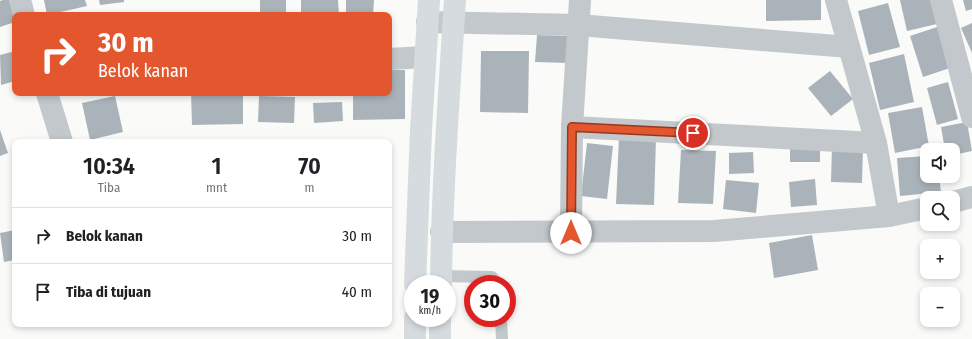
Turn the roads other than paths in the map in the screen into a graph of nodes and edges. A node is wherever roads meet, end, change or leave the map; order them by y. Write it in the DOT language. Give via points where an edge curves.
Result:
graph roads {
  1 [pos="20,0"];
  2 [pos="429,0"];
  3 [pos="455,0"];
  4 [pos="580,0"];
  5 [pos="941,0"];
  6 [pos="840,1"];
  7 [pos="23,12"];
  8 [pos="427,22"];
  9 [pos="454,23"];
  10 [pos="578,25"];
  11 [pos="849,47"];
  12 [pos="425,58"];
  13 [pos="392,59"];
  14 [pos="48,96"];
  15 [pos="972,117"];
  16 [pos="572,127"];
  17 [pos="61,139"];
  18 [pos="876,143"];
  19 [pos="972,197"];
  20 [pos="960,200"];
  21 [pos="920,210"];
  22 [pos="890,216"];
  23 [pos="441,232"];
  24 [pos="571,233"];
  25 [pos="416,275"];
  26 [pos="441,275"];
  27 [pos="415,327"];
  28 [pos="440,327"];
  29 [pos="501,327"];
  30 [pos="415,339"];
  31 [pos="440,339"];
  32 [pos="502,339"];
  1 -- 7 [label="street"];
  2 -- 8 [label="main road"];
  3 -- 9 [label="main road"];
  4 -- 10 [label="street"];
  5 -- 15 [label="street"];
  6 -- 11 [label="street"];
  8 -- 9 [label="street"];
  8 -- 12 [label="main road"];
  9 -- 10 [label="street"];
  9 -- 23 [label="main road"];
  10 -- 11 [label="street"];
  10 -- 16 [label="street"];
  11 -- 18 [label="street"];
  12 -- 13 [label="street"];
  12 -- 25 [label="main road"];
  14 -- 17 [label="street"];
  16 -- 18 [label="street"];
  16 -- 24 [label="street"];
  18 -- 22 [label="street"];
  19 -- 20 [label="street"];
  21 -- 22 [label="street"];
  22 -- 24 [label="street" via="714,231"];
  23 -- 24 [label="street"];
  23 -- 26 [label="main road"];
  27 -- 30 [label="main road"];
  28 -- 31 [label="main road"];
  29 -- 32 [label="lane"];
}
